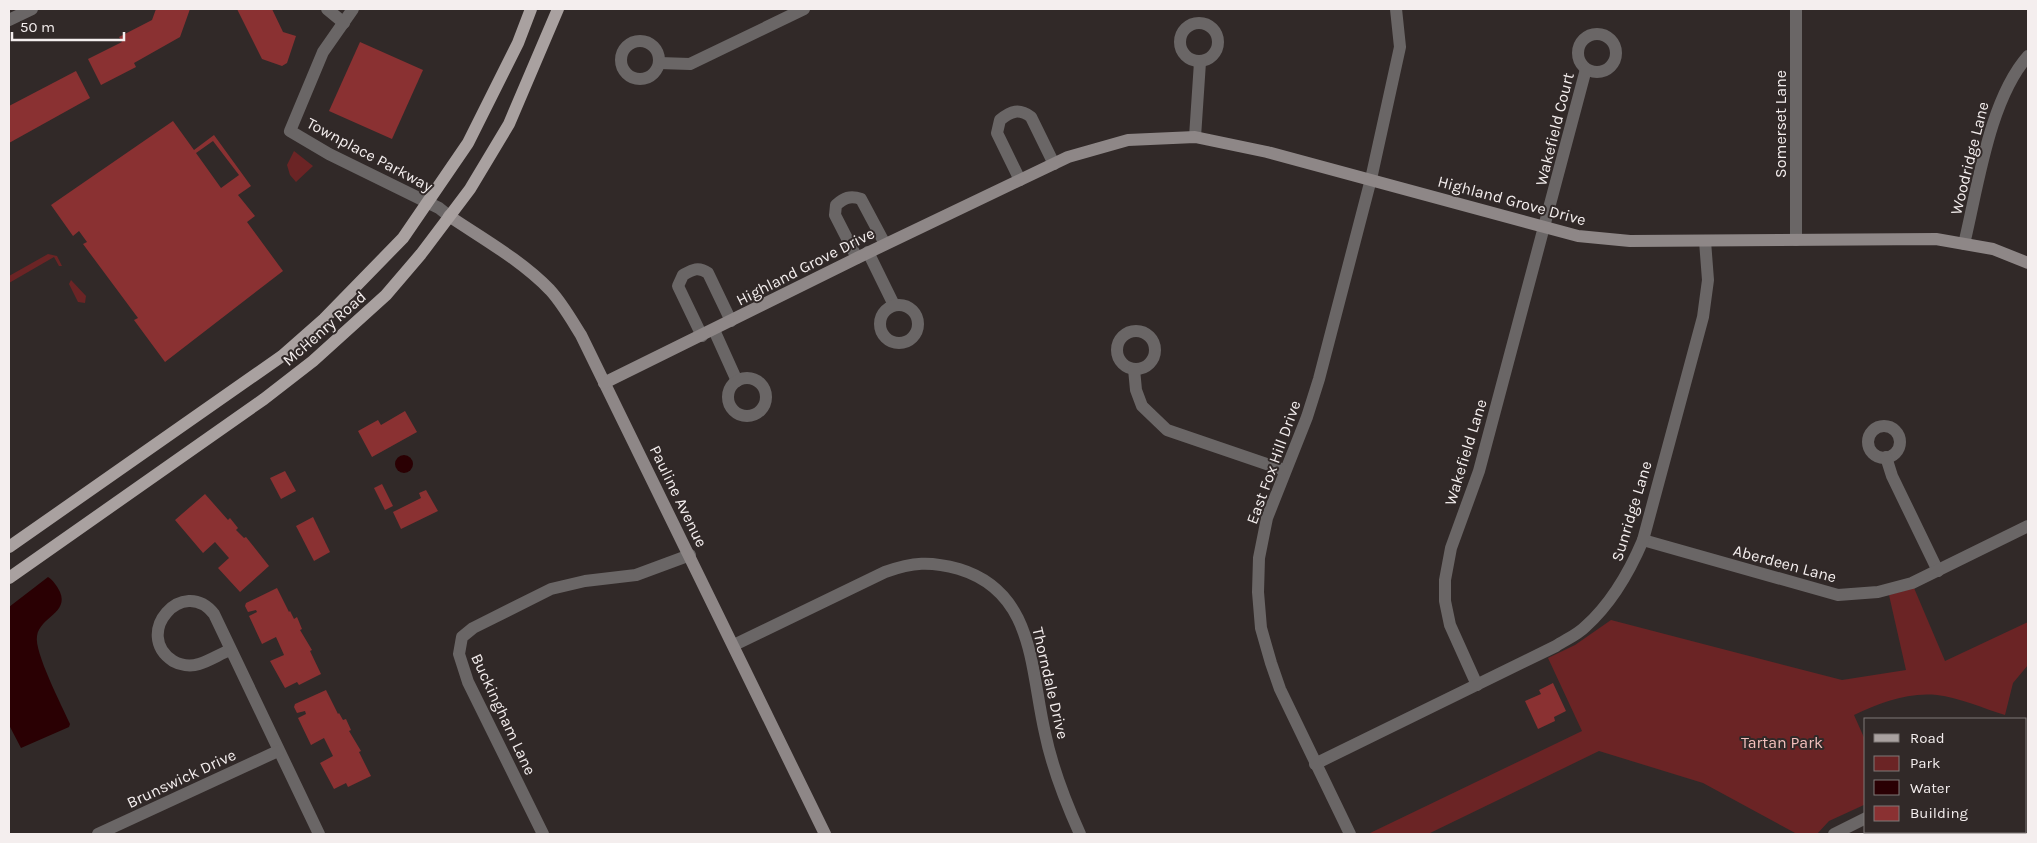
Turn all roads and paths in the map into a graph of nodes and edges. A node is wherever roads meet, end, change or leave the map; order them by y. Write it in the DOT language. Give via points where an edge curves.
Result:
graph roads {
  1 [pos="32,9"];
  2 [pos="327,9"];
  3 [pos="353,9"];
  4 [pos="531,9"];
  5 [pos="558,9"];
  6 [pos="804,9"];
  7 [pos="1396,9"];
  8 [pos="1796,9"];
  9 [pos="9,20"];
  10 [pos="344,23"];
  11 [pos="2028,56"];
  12 [pos="1200,62"];
  13 [pos="659,64"];
  14 [pos="1586,69"];
  15 [pos="1195,137"];
  16 [pos="1054,164"];
  17 [pos="1370,179"];
  18 [pos="1020,180"];
  19 [pos="427,202"];
  20 [pos="449,216"];
  21 [pos="1546,226"];
  22 [pos="1796,240"];
  23 [pos="1705,241"];
  24 [pos="885,244"];
  25 [pos="1964,244"];
  26 [pos="863,255"];
  27 [pos="2028,263"];
  28 [pos="894,306"];
  29 [pos="732,321"];
  30 [pos="708,333"];
  31 [pos="1134,369"];
  32 [pos="737,381"];
  33 [pos="604,383"];
  34 [pos="1886,457"];
  35 [pos="1284,470"];
  36 [pos="2028,526"];
  37 [pos="1643,540"];
  38 [pos="9,547"];
  39 [pos="690,555"];
  40 [pos="1938,570"];
  41 [pos="9,578"];
  42 [pos="734,645"];
  43 [pos="230,650"];
  44 [pos="1477,685"];
  45 [pos="278,751"];
  46 [pos="1316,764"];
  47 [pos="1864,819"];
  48 [pos="98,834"];
  49 [pos="319,834"];
  50 [pos="543,834"];
  51 [pos="825,834"];
  52 [pos="1080,834"];
  53 [pos="1350,834"];
  54 [pos="1834,834"];
  1 -- 9 [label="street"];
  2 -- 10 [label="street"];
  3 -- 10 [label="street, Townplace Parkway"];
  4 -- 19 [label="main road, McHenry Road" via="518,43 468,143"];
  5 -- 20 [label="main road, McHenry Road" via="509,124 470,189"];
  6 -- 13 [label="street" via="690,64"];
  7 -- 17 [label="street, East Fox Hill Drive" via="1400,47"];
  8 -- 22 [label="street, Somerset Lane"];
  10 -- 19 [label="street, Townplace Parkway" via="323,52 290,131"];
  11 -- 25 [label="street, Woodridge Lane" via="2003,95 1994,119"];
  12 -- 15 [label="street"];
  14 -- 21 [label="street, Wakefield Court"];
  15 -- 16 [label="street, Highland Grove Drive" via="1128,140"];
  15 -- 17 [label="street, Highland Grove Drive"];
  16 -- 18 [label="street, Highland Grove Drive"];
  16 -- 18 [label="street" via="1031,117 1024,112 1011,113 1000,120 996,133"];
  17 -- 21 [label="street, Highland Grove Drive"];
  17 -- 35 [label="street, East Fox Hill Drive" via="1319,379"];
  18 -- 24 [label="street, Highland Grove Drive"];
  19 -- 20 [label="street, Townplace Parkway"];
  19 -- 38 [label="main road, McHenry Road" via="403,238 370,274 282,356"];
  20 -- 33 [label="street, Pauline Avenue" via="520,264 550,290 581,335"];
  20 -- 41 [label="main road, McHenry Road" via="386,295 313,361"];
  21 -- 23 [label="street, Highland Grove Drive" via="1578,236 1630,241"];
  21 -- 44 [label="street, Wakefield Lane" via="1479,472 1451,548 1445,580 1444,601 1450,625"];
  22 -- 23 [label="street, Highland Grove Drive"];
  22 -- 25 [label="street, Highland Grove Drive" via="1936,239"];
  23 -- 37 [label="street, Sunridge Lane" via="1708,280 1703,317"];
  24 -- 26 [label="street, Highland Grove Drive"];
  24 -- 26 [label="street" via="861,199 849,196 836,205 835,215"];
  25 -- 27 [label="street, Highland Grove Drive" via="1993,249"];
  26 -- 28 [label="street"];
  26 -- 29 [label="street, Highland Grove Drive"];
  29 -- 30 [label="street, Highland Grove Drive"];
  29 -- 30 [label="street" via="708,273 695,269 683,275 678,286"];
  30 -- 32 [label="street"];
  30 -- 33 [label="street, Highland Grove Drive"];
  31 -- 35 [label="street" via="1142,406 1167,430"];
  33 -- 39 [label="street, Pauline Avenue"];
  34 -- 40 [label="street"];
  35 -- 46 [label="street, East Fox Hill Drive" via="1267,518 1260,558 1261,628 1280,689"];
  36 -- 40 [label="street, Aberdeen Lane"];
  37 -- 40 [label="street, Aberdeen Lane" via="1838,595 1878,592 1912,583"];
  37 -- 44 [label="street, Sunridge Lane" via="1630,571 1584,628 1556,646"];
  39 -- 42 [label="street, Pauline Avenue"];
  39 -- 50 [label="street, Buckingham Lane" via="636,575 551,589 472,628 462,638 458,654 468,682"];
  42 -- 51 [label="street, Pauline Avenue"];
  42 -- 52 [label="street, Thorndale Drive" via="907,564 942,564 979,575 1009,603 1026,636 1045,736"];
  43 -- 43 [label="street" via="208,606 188,601 178,603 162,617 158,638 168,657 177,663 198,665"];
  43 -- 45 [label="street"];
  44 -- 46 [label="street, Sunridge Lane"];
  45 -- 48 [label="street, Brunswick Drive"];
  45 -- 49 [label="street"];
  46 -- 53 [label="street, East Fox Hill Drive"];
  47 -- 54 [label="street"];
}
